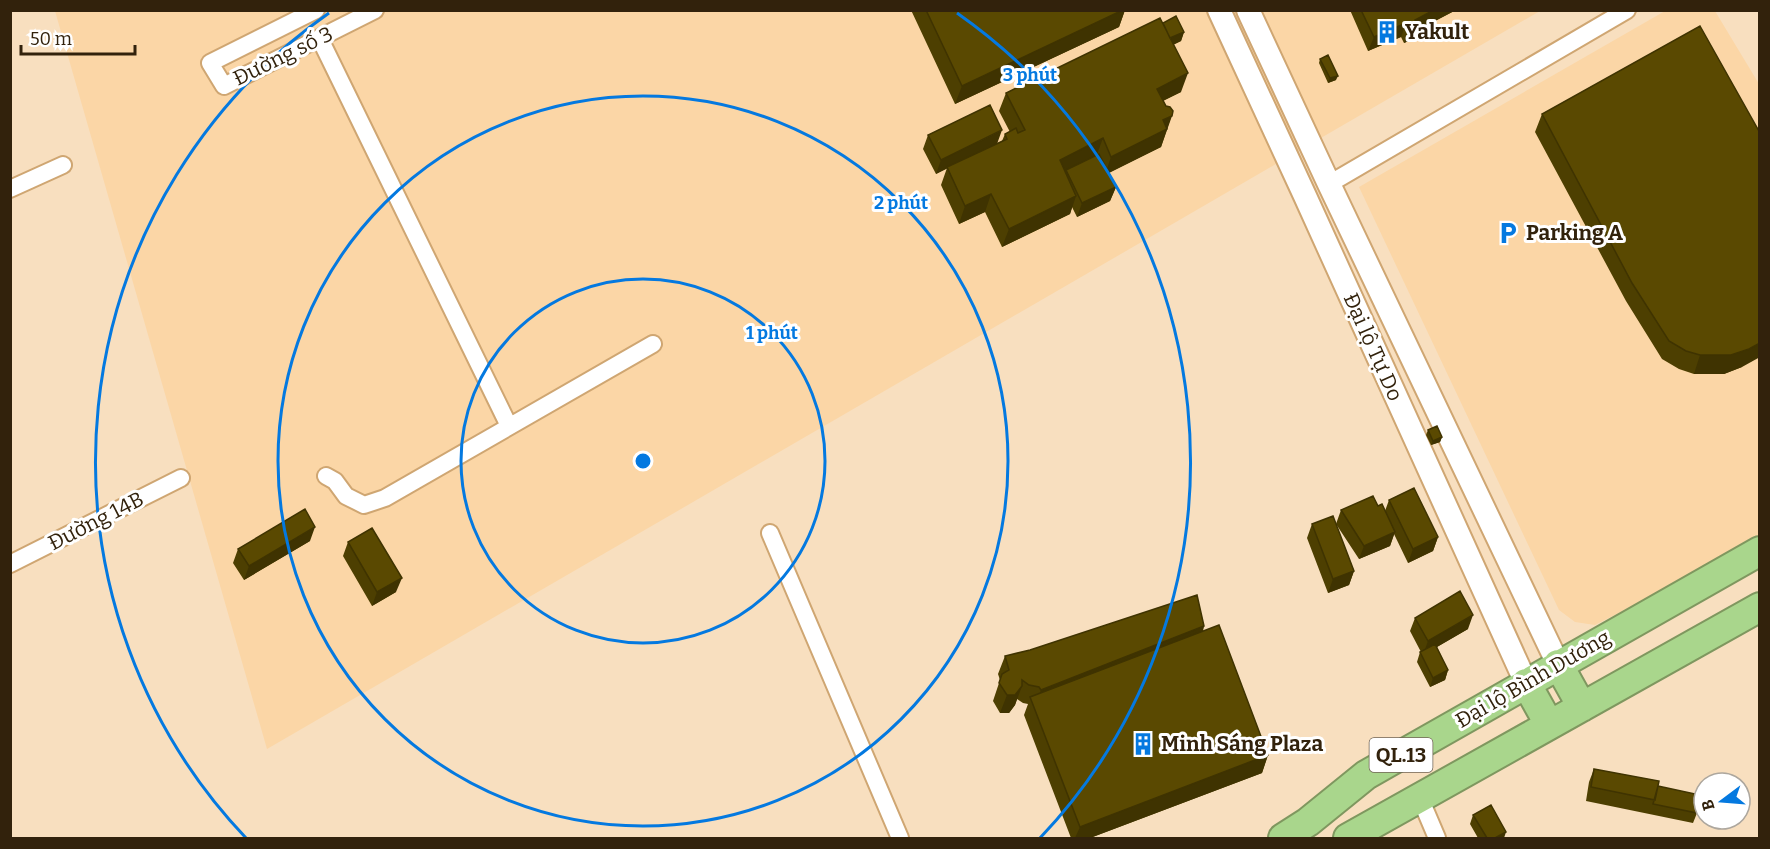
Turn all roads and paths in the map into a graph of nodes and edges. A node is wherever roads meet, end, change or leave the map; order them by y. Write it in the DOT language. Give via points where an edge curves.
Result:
graph roads {
  1 [pos="316,10"];
  2 [pos="375,10"];
  3 [pos="1219,10"];
  4 [pos="1248,10"];
  5 [pos="1627,10"];
  6 [pos="320,39"];
  7 [pos="63,165"];
  8 [pos="1329,184"];
  9 [pos="10,189"];
  10 [pos="653,344"];
  11 [pos="509,426"];
  12 [pos="326,476"];
  13 [pos="181,478"];
  14 [pos="770,533"];
  15 [pos="1760,551"];
  16 [pos="10,564"];
  17 [pos="1760,607"];
  18 [pos="1558,664"];
  19 [pos="1526,683"];
  20 [pos="1581,706"];
  21 [pos="1549,724"];
  22 [pos="1420,798"];
  23 [pos="900,838"];
  24 [pos="1283,838"];
  25 [pos="1348,838"];
  26 [pos="1437,838"];
  1 -- 6 [label="street, Đường số 3" via="210,63 224,86"];
  2 -- 6 [label="street, Đường số 3"];
  3 -- 19 [label="street, Đại lộ Tự Do"];
  4 -- 8 [label="street, Đại lộ Tự Do"];
  5 -- 8 [label="street"];
  6 -- 11 [label="street"];
  7 -- 9 [label="street"];
  8 -- 18 [label="street, Đại lộ Tự Do"];
  10 -- 11 [label="street"];
  11 -- 12 [label="street" via="385,498 364,505 346,496"];
  13 -- 16 [label="street, Đường 14B"];
  14 -- 23 [label="street"];
  15 -- 18 [label="highway, Đại lộ Bình Dương / QL.13"];
  17 -- 20 [label="highway, QL.13"];
  18 -- 19 [label="highway, Đại lộ Bình Dương / QL.13"];
  18 -- 20 [label="highway"];
  19 -- 21 [label="highway"];
  19 -- 24 [label="highway, Đại lộ Bình Dương / QL.13" via="1366,775"];
  20 -- 21 [label="highway, QL.13"];
  21 -- 22 [label="highway, QL.13"];
  22 -- 25 [label="highway, QL.13"];
  22 -- 26 [label="street"];
}
